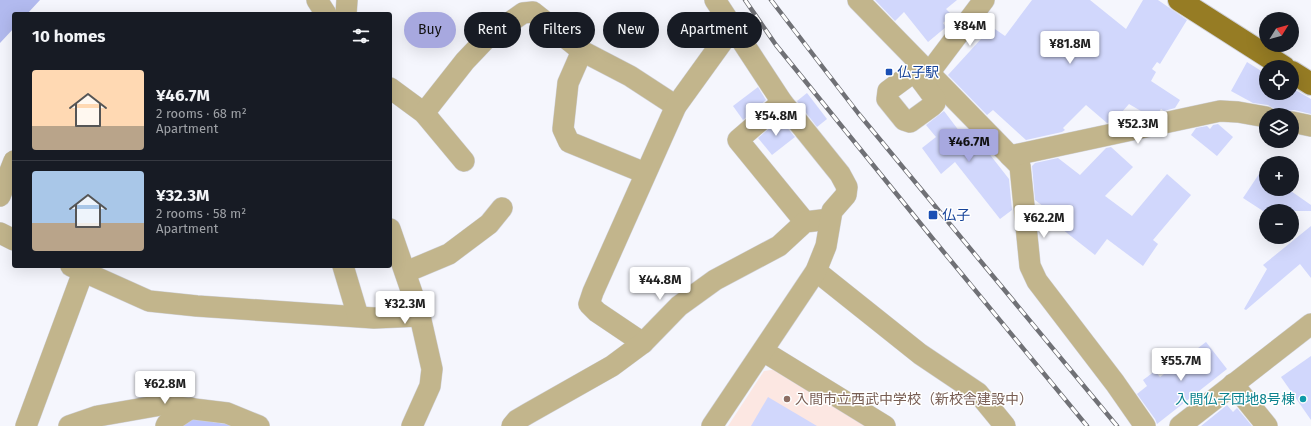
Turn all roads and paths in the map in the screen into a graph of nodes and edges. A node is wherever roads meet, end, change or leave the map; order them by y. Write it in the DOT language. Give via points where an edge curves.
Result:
graph roads {
  1 [pos="317,0"];
  2 [pos="347,0"];
  3 [pos="715,0"];
  4 [pos="858,0"];
  5 [pos="984,0"];
  6 [pos="1179,0"];
  7 [pos="325,12"];
  8 [pos="346,12"];
  9 [pos="723,12"];
  10 [pos="718,48"];
  11 [pos="746,48"];
  12 [pos="582,51"];
  13 [pos="1273,60"];
  14 [pos="1299,76"];
  15 [pos="926,77"];
  16 [pos="1311,84"];
  17 [pos="392,89"];
  18 [pos="782,102"];
  19 [pos="676,106"];
  20 [pos="424,113"];
  21 [pos="1259,116"];
  22 [pos="1299,123"];
  23 [pos="1311,126"];
  24 [pos="1010,156"];
  25 [pos="464,161"];
  26 [pos="12,166"];
  27 [pos="645,173"];
  28 [pos="0,196"];
  29 [pos="502,208"];
  30 [pos="830,219"];
  31 [pos="805,222"];
  32 [pos="0,233"];
  33 [pos="392,234"];
  34 [pos="12,239"];
  35 [pos="344,268"];
  36 [pos="77,269"];
  37 [pos="816,271"];
  38 [pos="406,272"];
  39 [pos="358,316"];
  40 [pos="420,316"];
  41 [pos="1311,324"];
  42 [pos="643,343"];
  43 [pos="763,351"];
  44 [pos="1233,384"];
  45 [pos="191,408"];
  46 [pos="26,426"];
  47 [pos="69,426"];
  48 [pos="166,426"];
  49 [pos="259,426"];
  50 [pos="412,426"];
  51 [pos="512,426"];
  52 [pos="712,426"];
  53 [pos="885,426"];
  54 [pos="1005,426"];
  55 [pos="1145,426"];
  56 [pos="1180,426"];
  57 [pos="1267,426"];
  1 -- 7 [label="street"];
  2 -- 8 [label="street"];
  3 -- 9 [label="street"];
  4 -- 15 [label="street"];
  5 -- 15 [label="street"];
  6 -- 13 [label="main road"];
  10 -- 19 [label="street"];
  11 -- 18 [label="street"];
  12 -- 19 [label="street" via="630,76"];
  12 -- 20 [label="street" via="533,12 523,13 485,40 464,61"];
  12 -- 27 [label="street" via="568,83 563,129 569,142"];
  14 -- 16 [label="main road"];
  15 -- 24 [label="street"];
  17 -- 20 [label="street"];
  18 -- 30 [label="street" via="840,174 847,187 846,195 832,211"];
  18 -- 31 [label="street" via="738,140"];
  19 -- 27 [label="street"];
  20 -- 25 [label="street"];
  21 -- 24 [label="street" via="1220,111"];
  22 -- 23 [label="street"];
  24 -- 55 [label="street" via="1020,166 1030,266 1037,281 1116,383"];
  26 -- 28 [label="street"];
  27 -- 42 [label="street" via="588,304"];
  29 -- 38 [label="street" via="489,224 449,254"];
  30 -- 31 [label="street"];
  30 -- 37 [label="street" via="826,246"];
  31 -- 42 [label="street" via="779,246 699,291 679,306"];
  32 -- 34 [label="street"];
  33 -- 38 [label="street"];
  35 -- 39 [label="street"];
  36 -- 39 [label="street" via="149,300 197,306"];
  36 -- 46 [label="street"];
  37 -- 43 [label="street"];
  37 -- 54 [label="street" via="920,354 978,393"];
  38 -- 40 [label="street"];
  39 -- 40 [label="street"];
  40 -- 50 [label="street" via="432,369 430,386"];
  41 -- 44 [label="street"];
  42 -- 51 [label="street" via="612,366 530,412"];
  43 -- 52 [label="street"];
  43 -- 53 [label="street"];
  44 -- 56 [label="street"];
  44 -- 57 [label="street"];
  45 -- 47 [label="street" via="161,405 98,416"];
  45 -- 48 [label="street"];
  45 -- 49 [label="street" via="227,413"];
}
